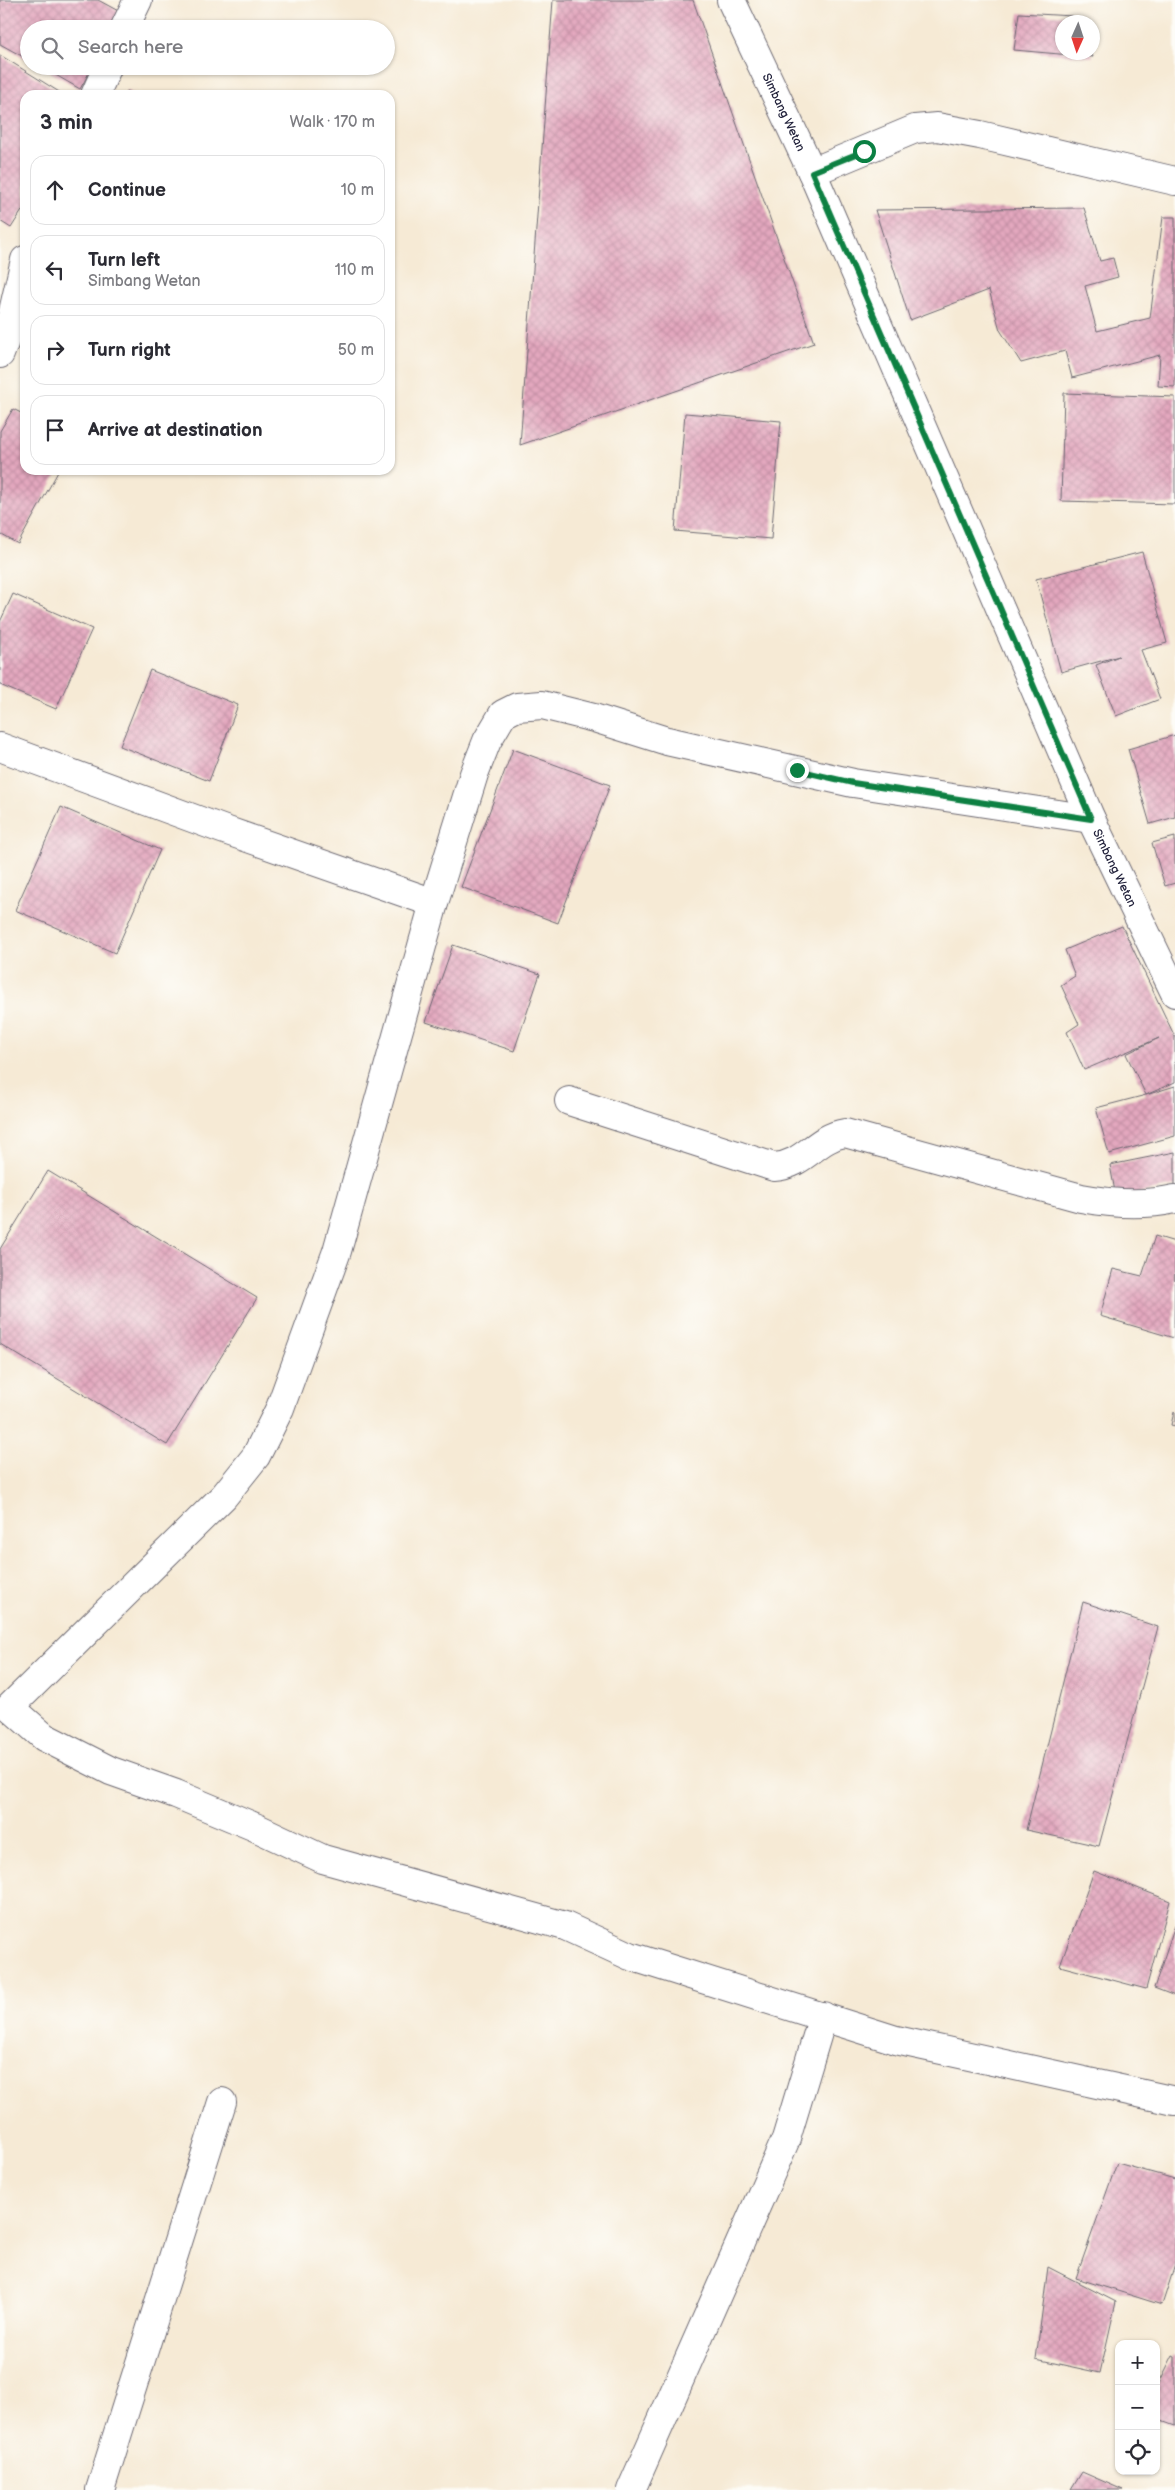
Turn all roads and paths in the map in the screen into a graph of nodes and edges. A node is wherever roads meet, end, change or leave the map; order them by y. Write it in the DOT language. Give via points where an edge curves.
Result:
graph roads {
  1 [pos="138,0"];
  2 [pos="731,0"];
  3 [pos="128,20"];
  4 [pos="104,75"];
  5 [pos="97,90"];
  6 [pos="812,172"];
  7 [pos="1175,181"];
  8 [pos="20,281"];
  9 [pos="0,354"];
  10 [pos="0,747"];
  11 [pos="1091,819"];
  12 [pos="434,903"];
  13 [pos="1175,993"];
  14 [pos="569,1101"];
  15 [pos="1175,1199"];
  16 [pos="5,1710"];
  17 [pos="823,2016"];
  18 [pos="1175,2100"];
  19 [pos="222,2102"];
  20 [pos="100,2490"];
  21 [pos="631,2490"];
  1 -- 3 [label="street"];
  2 -- 6 [label="street, Simbang Wetan"];
  4 -- 5 [label="street"];
  6 -- 7 [label="street" via="915,129 937,127"];
  6 -- 11 [label="street, Simbang Wetan"];
  8 -- 9 [label="street"];
  10 -- 12 [label="street" via="222,830"];
  11 -- 12 [label="street" via="853,783 667,741 542,705 518,707 503,714 488,741 474,774"];
  11 -- 13 [label="street, Simbang Wetan"];
  12 -- 16 [label="street" via="337,1251 280,1408 256,1456 224,1496"];
  14 -- 15 [label="street" via="774,1167 798,1161 832,1135 845,1133 1081,1198 1117,1204"];
  16 -- 17 [label="street" via="44,1737 111,1771 185,1797 323,1859 565,1926 630,1956"];
  17 -- 18 [label="street" via="896,2040"];
  17 -- 21 [label="street" via="786,2139"];
  19 -- 20 [label="street"];
}
